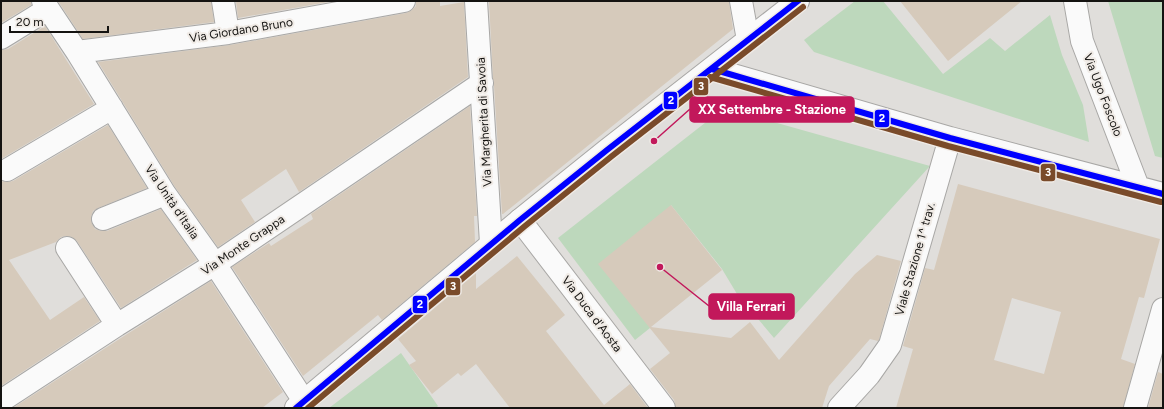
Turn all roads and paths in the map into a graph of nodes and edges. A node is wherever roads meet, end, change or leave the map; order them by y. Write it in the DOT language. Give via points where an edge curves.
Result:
graph roads {
  1 [pos="223,1"];
  2 [pos="404,1"];
  3 [pos="476,1"];
  4 [pos="741,1"];
  5 [pos="798,1"];
  6 [pos="1075,1"];
  7 [pos="45,5"];
  8 [pos="228,33"];
  9 [pos="1,38"];
  10 [pos="748,40"];
  11 [pos="77,52"];
  12 [pos="712,69"];
  13 [pos="482,83"];
  14 [pos="112,108"];
  15 [pos="950,138"];
  16 [pos="7,170"];
  17 [pos="1138,187"];
  18 [pos="165,194"];
  19 [pos="1163,194"];
  20 [pos="103,219"];
  21 [pos="520,220"];
  22 [pos="491,243"];
  23 [pos="67,248"];
  24 [pos="215,264"];
  25 [pos="1163,309"];
  26 [pos="117,325"];
  27 [pos="869,374"];
  28 [pos="1,401"];
  29 [pos="300,405"];
  30 [pos="664,408"];
  31 [pos="839,408"];
  32 [pos="854,408"];
  33 [pos="1135,408"];
  1 -- 8 [label="street"];
  2 -- 8 [label="street, Via Giordano Bruno"];
  3 -- 13 [label="street, Via Margherita di Savoia"];
  4 -- 10 [label="street"];
  5 -- 10 [label="street"];
  6 -- 17 [label="street, Via Ugo Foscolo" via="1082,41"];
  7 -- 9 [label="street"];
  7 -- 11 [label="street, Via Unità d'Italia"];
  8 -- 11 [label="street, Via Giordano Bruno"];
  10 -- 12 [label="street"];
  11 -- 14 [label="street, Via Unità d'Italia"];
  12 -- 15 [label="street"];
  12 -- 21 [label="street"];
  13 -- 22 [label="street, Via Margherita di Savoia"];
  13 -- 24 [label="street, Via Monte Grappa"];
  14 -- 16 [label="street"];
  14 -- 18 [label="street, Via Unità d'Italia"];
  15 -- 17 [label="street"];
  15 -- 27 [label="street, Viale Stazione 1^ trav." via="890,344"];
  17 -- 19 [label="street"];
  18 -- 20 [label="street"];
  18 -- 24 [label="street, Via Unità d'Italia"];
  21 -- 22 [label="street"];
  21 -- 30 [label="street, Via Duca d'Aosta"];
  22 -- 29 [label="street"];
  23 -- 26 [label="street"];
  24 -- 26 [label="street, Via Monte Grappa"];
  24 -- 29 [label="street, Via Unità d'Italia"];
  25 -- 33 [label="street"];
  26 -- 28 [label="street, Via Monte Grappa"];
  27 -- 31 [label="street, Viale Stazione 1^ trav."];
  27 -- 32 [label="street, Viale Stazione 1^ trav."];
}
